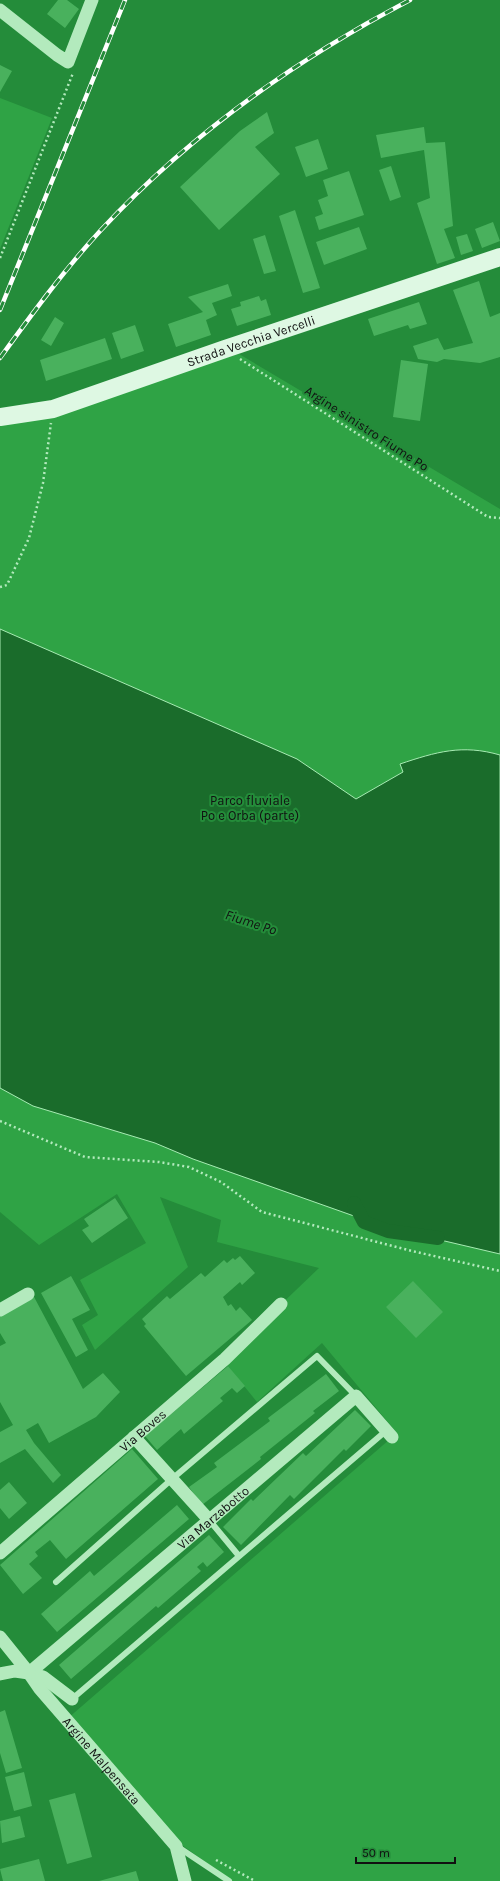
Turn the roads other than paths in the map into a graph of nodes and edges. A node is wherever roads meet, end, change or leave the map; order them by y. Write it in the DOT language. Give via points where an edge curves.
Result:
graph roads {
  1 [pos="92,0"];
  2 [pos="0,10"];
  3 [pos="500,258"];
  4 [pos="0,417"];
  5 [pos="28,1294"];
  6 [pos="281,1304"];
  7 [pos="0,1310"];
  8 [pos="356,1396"];
  9 [pos="389,1434"];
  10 [pos="134,1437"];
  11 [pos="172,1479"];
  12 [pos="210,1521"];
  13 [pos="0,1553"];
  14 [pos="239,1556"];
  15 [pos="56,1582"];
  16 [pos="0,1637"];
  17 [pos="28,1673"];
  18 [pos="0,1674"];
  19 [pos="72,1699"];
  20 [pos="176,1846"];
  21 [pos="185,1881"];
  22 [pos="229,1881"];
  1 -- 2 [label="street" via="68,62"];
  3 -- 4 [label="street, Strada Vecchia Vercelli" via="53,409"];
  5 -- 7 [label="street"];
  6 -- 10 [label="street, Via Boves" via="225,1359"];
  8 -- 9 [label="street"];
  8 -- 11 [label="lane" via="317,1356"];
  8 -- 12 [label="street, Via Marzabotto"];
  9 -- 14 [label="lane"];
  10 -- 11 [label="street"];
  10 -- 13 [label="street, Via Boves"];
  11 -- 12 [label="street"];
  11 -- 15 [label="lane"];
  12 -- 14 [label="lane"];
  12 -- 17 [label="street, Via Marzabotto"];
  14 -- 19 [label="lane"];
  16 -- 17 [label="street, Argine Malpensata"];
  17 -- 18 [label="street" via="15,1671"];
  17 -- 19 [label="street, Argine Malpensata" via="43,1677"];
  17 -- 20 [label="street, Argine Malpensata"];
  20 -- 21 [label="street"];
  20 -- 22 [label="lane"];
}
